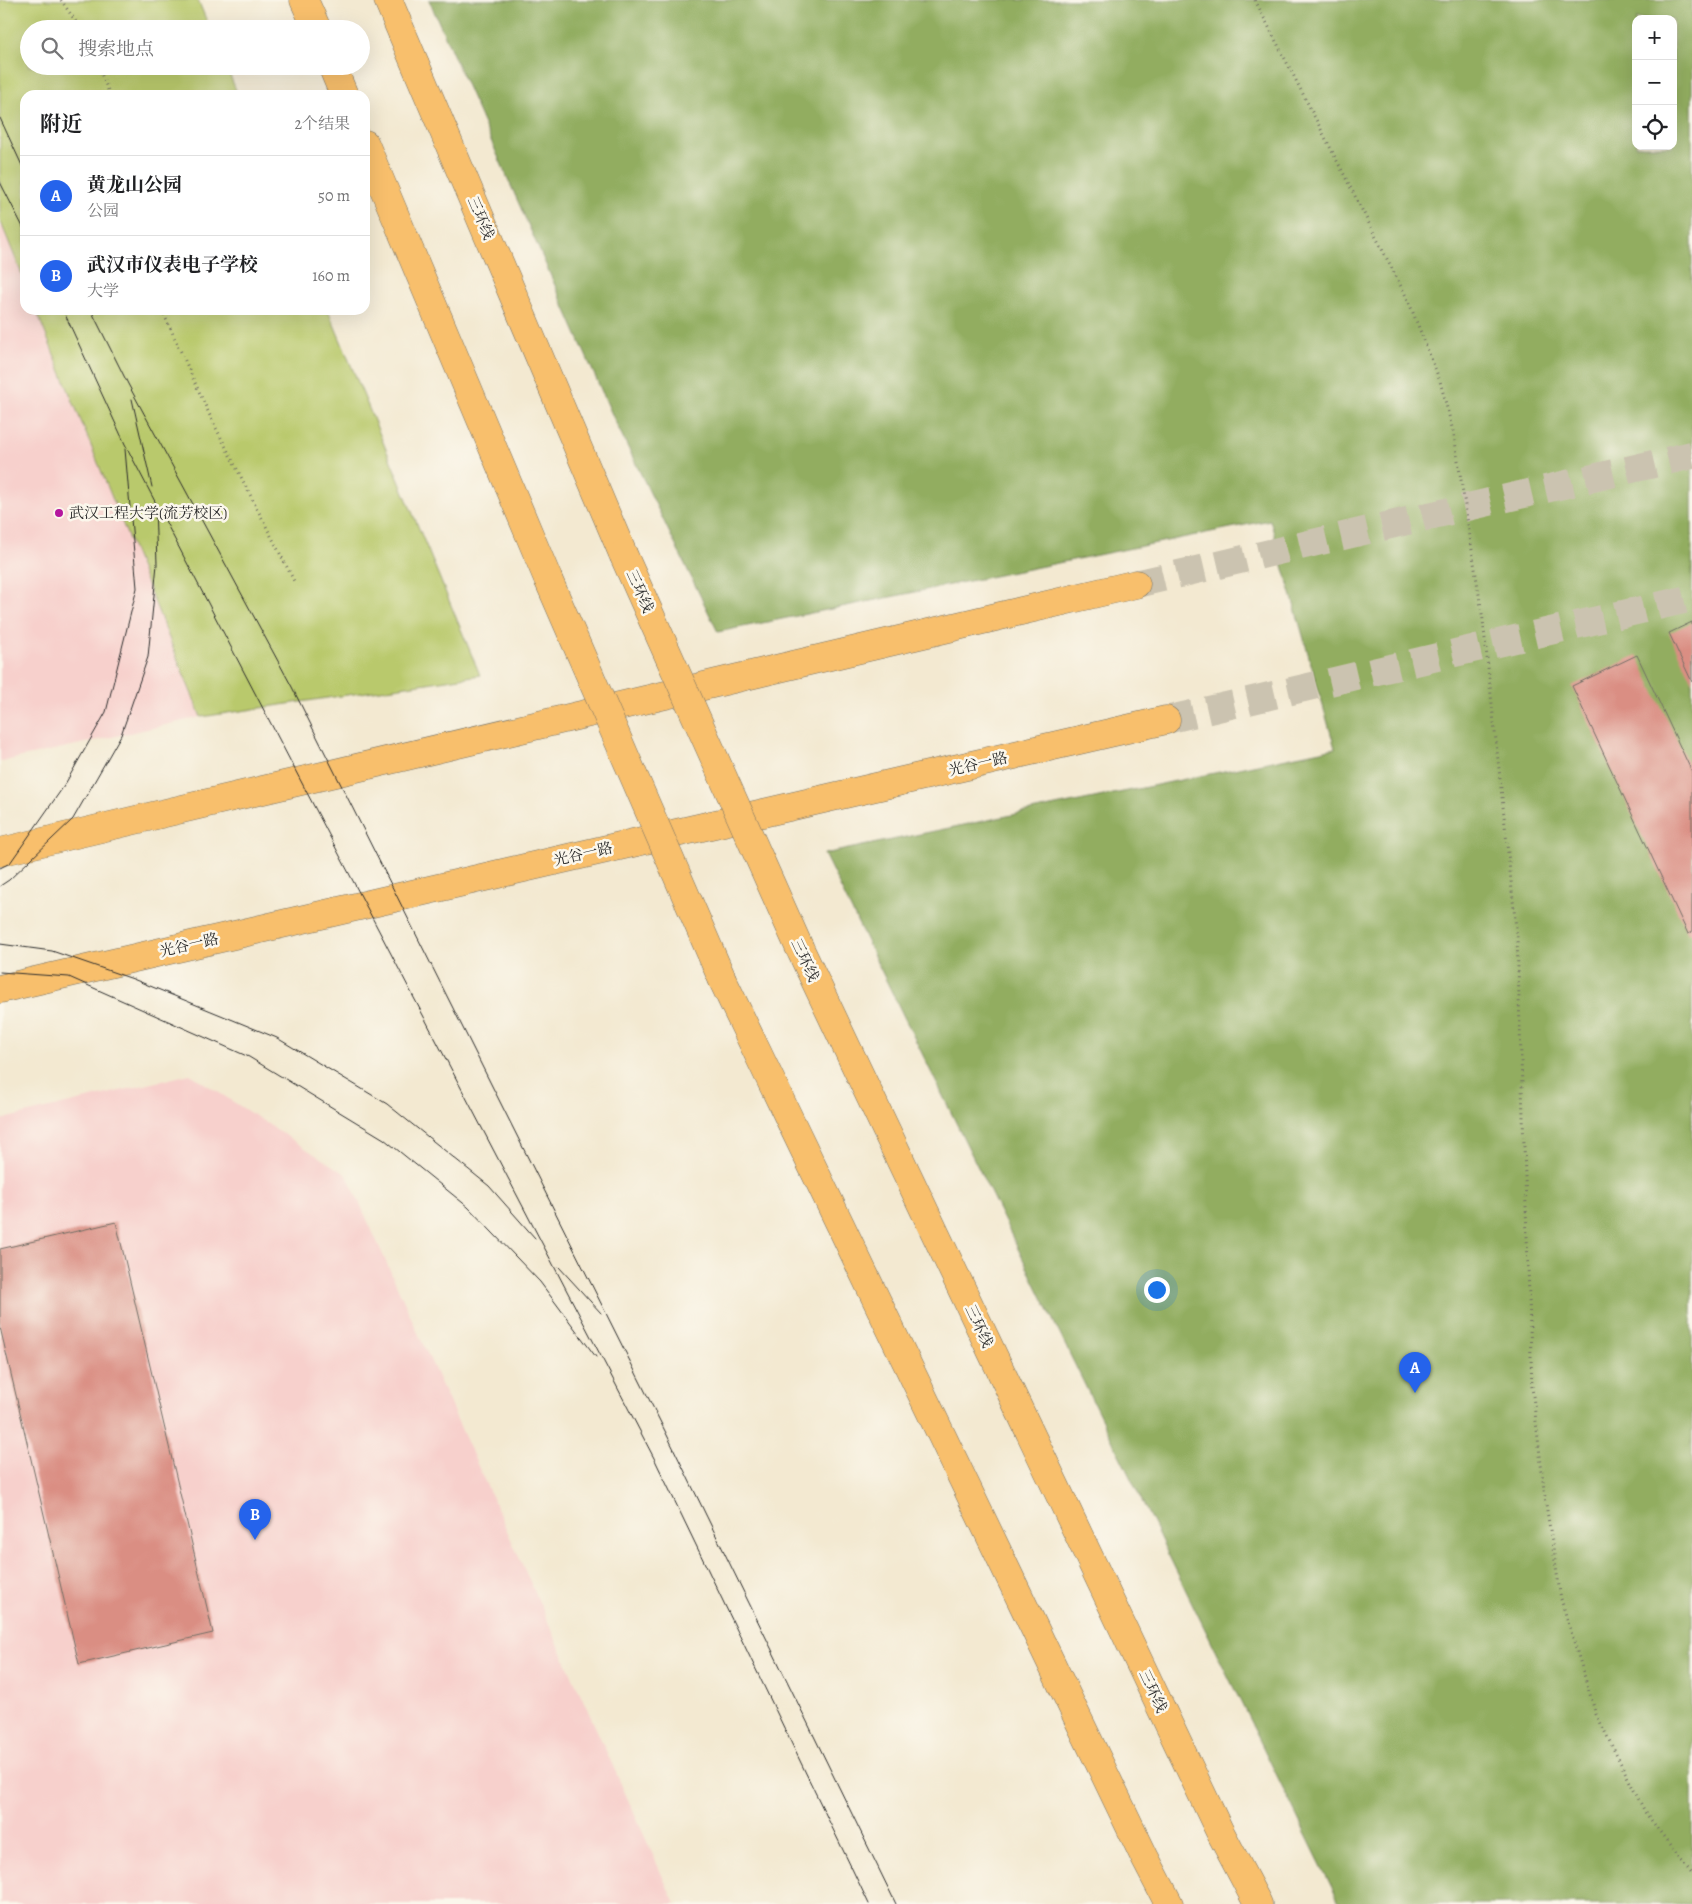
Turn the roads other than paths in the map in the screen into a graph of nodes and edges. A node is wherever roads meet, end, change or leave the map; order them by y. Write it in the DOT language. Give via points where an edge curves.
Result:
graph roads {
  1 [pos="304,0"];
  2 [pos="388,0"];
  3 [pos="312,20"];
  4 [pos="336,75"];
  5 [pos="342,90"];
  6 [pos="370,156"];
  7 [pos="1136,584"];
  8 [pos="1166,720"];
  9 [pos="0,852"];
  10 [pos="0,989"];
  11 [pos="1169,1904"];
  12 [pos="1258,1904"];
  1 -- 3 [label="main road"];
  2 -- 12 [label="main road, 三环线, bridge" via="623,554 800,949 1219,1830"];
  4 -- 5 [label="main road"];
  6 -- 11 [label="main road, bridge" via="722,981"];
  7 -- 9 [label="main road"];
  8 -- 10 [label="main road, 光谷一路"];
}
